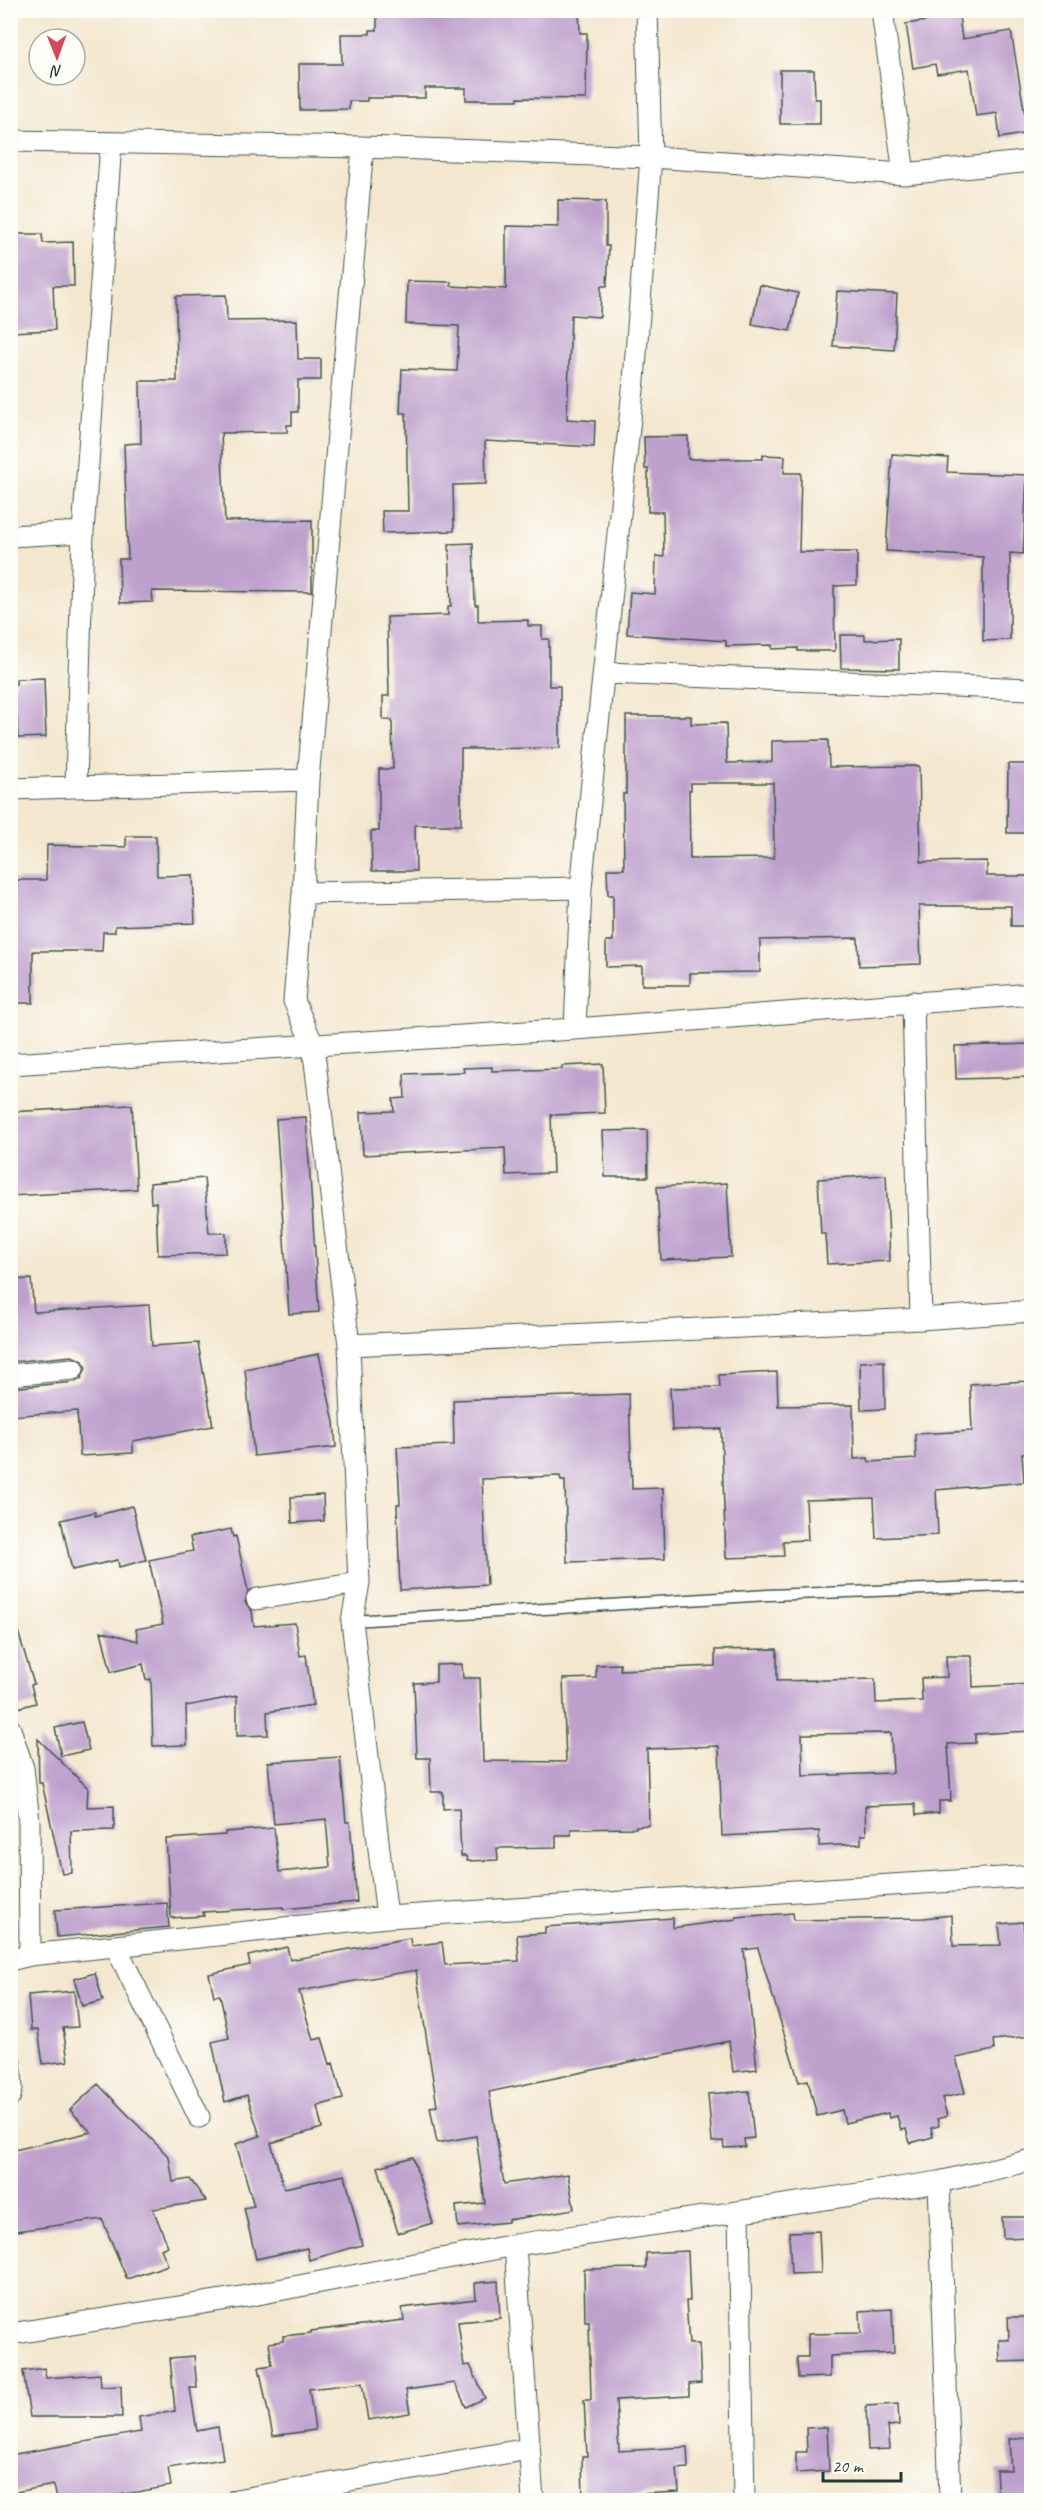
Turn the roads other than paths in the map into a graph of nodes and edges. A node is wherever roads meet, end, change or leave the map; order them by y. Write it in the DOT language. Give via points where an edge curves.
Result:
graph roads {
  1 [pos="647,10"];
  2 [pos="882,10"];
  3 [pos="10,141"];
  4 [pos="111,143"];
  5 [pos="363,147"];
  6 [pos="651,157"];
  7 [pos="1032,161"];
  8 [pos="904,174"];
  9 [pos="83,532"];
  10 [pos="10,536"];
  11 [pos="605,673"];
  12 [pos="1032,689"];
  13 [pos="308,780"];
  14 [pos="76,786"];
  15 [pos="10,789"];
  16 [pos="581,888"];
  17 [pos="303,893"];
  18 [pos="1032,994"];
  19 [pos="913,1002"];
  20 [pos="575,1029"];
  21 [pos="313,1045"];
  22 [pos="10,1064"];
  23 [pos="1032,1311"];
  24 [pos="921,1319"];
  25 [pos="349,1345"];
  26 [pos="73,1370"];
  27 [pos="10,1375"];
  28 [pos="359,1582"];
  29 [pos="1032,1585"];
  30 [pos="257,1599"];
  31 [pos="352,1621"];
  32 [pos="10,1729"];
  33 [pos="1032,1876"];
  34 [pos="387,1917"];
  35 [pos="116,1947"];
  36 [pos="20,1958"];
  37 [pos="10,2062"];
  38 [pos="10,2096"];
  39 [pos="199,2117"];
  40 [pos="1032,2160"];
  41 [pos="939,2182"];
  42 [pos="739,2213"];
  43 [pos="515,2245"];
  44 [pos="10,2334"];
  45 [pos="528,2449"];
  46 [pos="236,2500"];
  47 [pos="532,2500"];
  48 [pos="744,2500"];
  49 [pos="950,2500"];
  1 -- 6 [label="street"];
  2 -- 8 [label="street"];
  3 -- 4 [label="street"];
  4 -- 5 [label="street"];
  4 -- 9 [label="street"];
  5 -- 6 [label="street"];
  5 -- 13 [label="street"];
  6 -- 8 [label="street"];
  6 -- 11 [label="street"];
  7 -- 8 [label="street"];
  9 -- 10 [label="street"];
  9 -- 14 [label="street"];
  11 -- 12 [label="street"];
  11 -- 16 [label="street"];
  13 -- 14 [label="street"];
  13 -- 17 [label="street"];
  14 -- 15 [label="street"];
  16 -- 17 [label="street"];
  16 -- 20 [label="street"];
  17 -- 21 [label="street" via="294,1001"];
  18 -- 19 [label="street"];
  19 -- 20 [label="street"];
  19 -- 24 [label="street"];
  20 -- 21 [label="street"];
  21 -- 22 [label="street"];
  21 -- 25 [label="street"];
  23 -- 24 [label="street"];
  24 -- 25 [label="street"];
  25 -- 28 [label="street"];
  26 -- 27 [label="street"];
  28 -- 30 [label="street"];
  28 -- 31 [label="street"];
  29 -- 31 [label="lane" via="768,1595"];
  31 -- 34 [label="street"];
  32 -- 36 [label="street" via="23,1768 28,1822"];
  33 -- 34 [label="street"];
  34 -- 35 [label="street"];
  35 -- 36 [label="street"];
  35 -- 39 [label="street"];
  37 -- 38 [label="street"];
  40 -- 41 [label="street"];
  41 -- 42 [label="street"];
  41 -- 49 [label="street"];
  42 -- 43 [label="street"];
  42 -- 48 [label="street"];
  43 -- 44 [label="street" via="247,2296"];
  43 -- 45 [label="street"];
  45 -- 46 [label="street"];
  45 -- 47 [label="street"];
}
